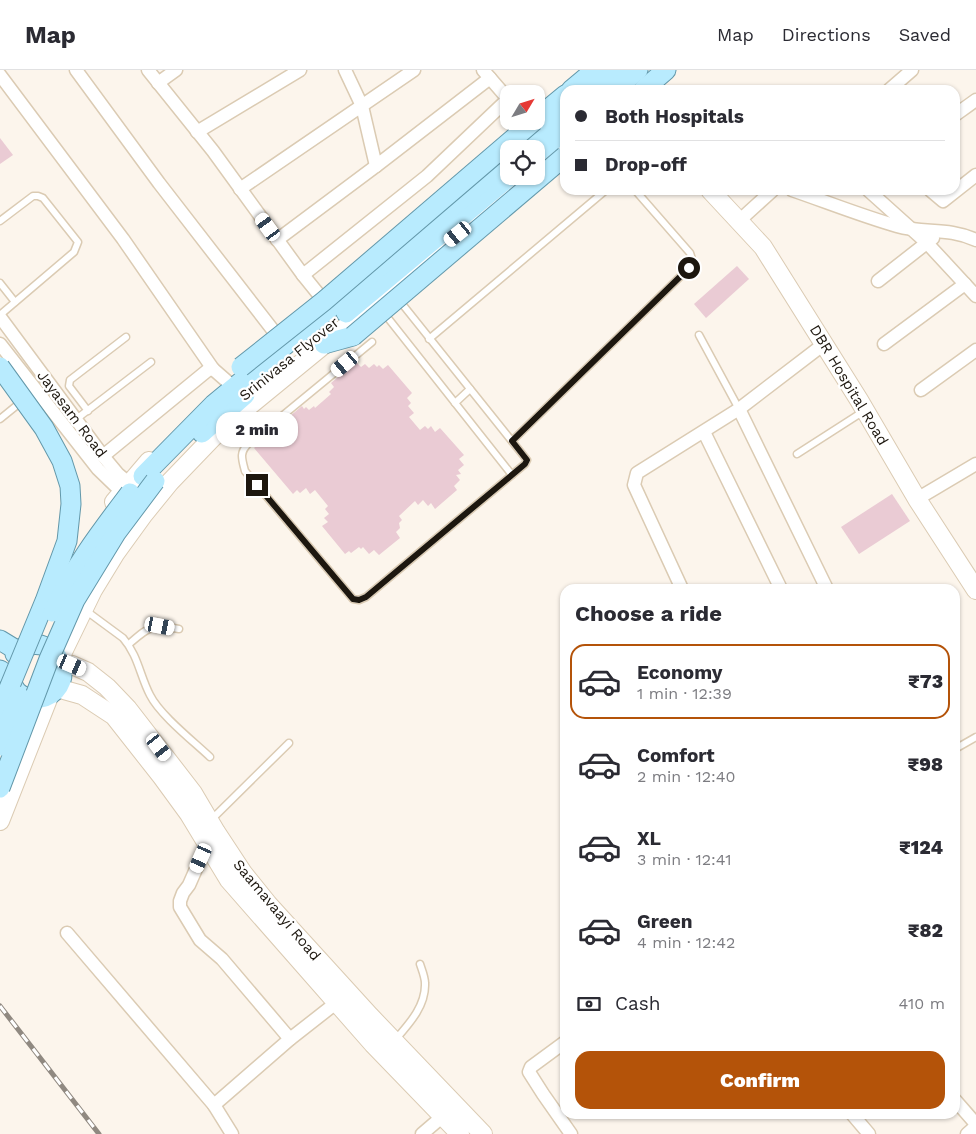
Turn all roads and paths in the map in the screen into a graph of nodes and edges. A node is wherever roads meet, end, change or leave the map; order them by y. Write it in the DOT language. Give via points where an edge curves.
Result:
graph roads {
  1 [pos="76,70"];
  2 [pos="148,70"];
  3 [pos="176,70"];
  4 [pos="300,70"];
  5 [pos="345,70"];
  6 [pos="414,70"];
  7 [pos="607,70"];
  8 [pos="638,70"];
  9 [pos="653,70"];
  10 [pos="666,70"];
  11 [pos="912,70"];
  12 [pos="487,74"];
  13 [pos="0,75"];
  14 [pos="158,83"];
  15 [pos="580,85"];
  16 [pos="590,85"];
  17 [pos="597,85"];
  18 [pos="620,85"];
  19 [pos="634,85"];
  20 [pos="649,85"];
  21 [pos="895,85"];
  22 [pos="500,90"];
  23 [pos="560,99"];
  24 [pos="976,100"];
  25 [pos="362,106"];
  26 [pos="500,107"];
  27 [pos="560,110"];
  28 [pos="960,111"];
  29 [pos="545,112"];
  30 [pos="545,117"];
  31 [pos="560,118"];
  32 [pos="525,130"];
  33 [pos="198,132"];
  34 [pos="560,134"];
  35 [pos="533,140"];
  36 [pos="560,146"];
  37 [pos="545,147"];
  38 [pos="545,159"];
  39 [pos="560,160"];
  40 [pos="500,162"];
  41 [pos="376,166"];
  42 [pos="500,167"];
  43 [pos="976,175"];
  44 [pos="500,184"];
  45 [pos="515,185"];
  46 [pos="960,188"];
  47 [pos="240,189"];
  48 [pos="600,195"];
  49 [pos="639,195"];
  50 [pos="716,195"];
  51 [pos="727,195"];
  52 [pos="767,195"];
  53 [pos="806,195"];
  54 [pos="874,195"];
  55 [pos="936,195"];
  56 [pos="951,195"];
  57 [pos="743,217"];
  58 [pos="0,221"];
  59 [pos="913,229"];
  60 [pos="943,231"];
  61 [pos="277,240"];
  62 [pos="976,240"];
  63 [pos="927,242"];
  64 [pos="303,275"];
  65 [pos="878,281"];
  66 [pos="0,283"];
  67 [pos="965,284"];
  68 [pos="390,289"];
  69 [pos="976,296"];
  70 [pos="324,301"];
  71 [pos="14,302"];
  72 [pos="374,302"];
  73 [pos="0,316"];
  74 [pos="699,335"];
  75 [pos="126,337"];
  76 [pos="280,338"];
  77 [pos="430,338"];
  78 [pos="372,342"];
  79 [pos="0,344"];
  80 [pos="324,344"];
  81 [pos="824,344"];
  82 [pos="884,344"];
  83 [pos="976,350"];
  84 [pos="151,362"];
  85 [pos="0,367"];
  86 [pos="213,368"];
  87 [pos="0,374"];
  88 [pos="236,376"];
  89 [pos="470,389"];
  90 [pos="921,390"];
  91 [pos="455,403"];
  92 [pos="739,409"];
  93 [pos="88,411"];
  94 [pos="865,411"];
  95 [pos="0,419"];
  96 [pos="75,420"];
  97 [pos="704,432"];
  98 [pos="512,441"];
  99 [pos="797,454"];
  100 [pos="103,456"];
  101 [pos="976,464"];
  102 [pos="512,475"];
  103 [pos="125,489"];
  104 [pos="923,496"];
  105 [pos="149,507"];
  106 [pos="976,567"];
  107 [pos="680,584"];
  108 [pos="779,584"];
  109 [pos="825,584"];
  110 [pos="976,590"];
  111 [pos="84,609"];
  112 [pos="179,629"];
  113 [pos="0,640"];
  114 [pos="129,644"];
  115 [pos="21,649"];
  116 [pos="60,662"];
  117 [pos="7,677"];
  118 [pos="54,692"];
  119 [pos="0,710"];
  120 [pos="0,717"];
  121 [pos="976,737"];
  122 [pos="289,743"];
  123 [pos="0,746"];
  124 [pos="960,746"];
  125 [pos="210,757"];
  126 [pos="0,788"];
  127 [pos="0,820"];
  128 [pos="210,821"];
  129 [pos="207,844"];
  130 [pos="67,933"];
  131 [pos="420,964"];
  132 [pos="336,1003"];
  133 [pos="290,1039"];
  134 [pos="394,1041"];
  135 [pos="560,1046"];
  136 [pos="214,1105"];
  137 [pos="960,1106"];
  138 [pos="560,1113"];
  139 [pos="443,1116"];
  140 [pos="564,1119"];
  141 [pos="855,1119"];
  142 [pos="976,1125"];
  143 [pos="864,1132"];
  144 [pos="232,1134"];
  145 [pos="422,1134"];
  146 [pos="460,1134"];
  147 [pos="483,1134"];
  148 [pos="571,1134"];
  149 [pos="967,1134"];
  1 -- 76 [label="street"];
  2 -- 14 [label="street"];
  3 -- 14 [label="street"];
  4 -- 33 [label="street"];
  5 -- 25 [label="street"];
  6 -- 25 [label="street"];
  7 -- 15 [label="main road"];
  7 -- 16 [label="street"];
  7 -- 17 [label="main road"];
  8 -- 18 [label="main road"];
  9 -- 19 [label="street"];
  10 -- 20 [label="main road"];
  11 -- 21 [label="street"];
  12 -- 22 [label="street"];
  12 -- 41 [label="street"];
  13 -- 86 [label="street"];
  14 -- 33 [label="street"];
  23 -- 29 [label="main road"];
  24 -- 28 [label="street"];
  25 -- 41 [label="street"];
  25 -- 47 [label="street"];
  26 -- 64 [label="street" via="426,176"];
  27 -- 30 [label="street"];
  31 -- 35 [label="main road"];
  32 -- 70 [label="main road, bridge"];
  33 -- 47 [label="street"];
  34 -- 37 [label="main road"];
  36 -- 38 [label="street"];
  39 -- 80 [label="main road, bridge" via="353,336"];
  40 -- 88 [label="street"];
  41 -- 61 [label="street"];
  42 -- 123 [label="main road, Srinivasa Flyover, bridge" via="214,404 143,476 63,589"];
  43 -- 46 [label="street"];
  44 -- 126 [label="main road, Srinivasa Flyover, bridge" via="239,399 155,481 116,533 75,600"];
  45 -- 68 [label="street"];
  47 -- 61 [label="street"];
  48 -- 77 [label="lane"];
  49 -- 98 [label="lane" via="690,253 689,268"];
  50 -- 57 [label="street, DBR Hospital Road"];
  51 -- 57 [label="street, DBR Hospital Road"];
  52 -- 57 [label="street"];
  53 -- 59 [label="street" via="898,227"];
  54 -- 59 [label="street"];
  55 -- 56 [label="street" via="943,201"];
  57 -- 81 [label="street, DBR Hospital Road"];
  57 -- 104 [label="street, DBR Hospital Road" via="775,250 825,323"];
  58 -- 71 [label="lane" via="33,196 38,196 44,198 78,242 74,252"];
  59 -- 60 [label="street"];
  59 -- 63 [label="street"];
  60 -- 62 [label="street"];
  60 -- 63 [label="street"];
  61 -- 64 [label="street"];
  63 -- 65 [label="street"];
  63 -- 67 [label="street"];
  64 -- 70 [label="street"];
  66 -- 71 [label="lane"];
  67 -- 69 [label="street"];
  67 -- 82 [label="street"];
  68 -- 72 [label="street"];
  68 -- 77 [label="lane"];
  70 -- 76 [label="main road, bridge"];
  71 -- 73 [label="lane"];
  72 -- 80 [label="street"];
  72 -- 91 [label="lane"];
  73 -- 96 [label="street, Jayasam Road"];
  74 -- 92 [label="lane"];
  75 -- 93 [label="lane" via="70,380 69,386"];
  76 -- 88 [label="main road, bridge"];
  77 -- 89 [label="lane"];
  78 -- 102 [label="lane" via="243,448 240,455 245,471 353,599 366,597"];
  79 -- 103 [label="street, Jayasam Road" via="98,469"];
  80 -- 105 [label="street" via="221,429"];
  81 -- 92 [label="street"];
  81 -- 94 [label="street, DBR Hospital Road"];
  83 -- 90 [label="street"];
  84 -- 93 [label="lane"];
  85 -- 119 [label="main road, bridge" via="44,428 62,461 70,486 71,504 66,541"];
  86 -- 88 [label="street"];
  86 -- 100 [label="street"];
  87 -- 95 [label="lane" via="22,401"];
  88 -- 103 [label="street" via="168,439"];
  89 -- 91 [label="lane"];
  89 -- 98 [label="lane"];
  91 -- 102 [label="lane"];
  92 -- 97 [label="street"];
  92 -- 109 [label="street"];
  93 -- 96 [label="lane"];
  94 -- 99 [label="lane"];
  94 -- 104 [label="street, DBR Hospital Road"];
  96 -- 100 [label="street, Jayasam Road"];
  97 -- 107 [label="street" via="637,473 634,485"];
  97 -- 108 [label="street"];
  98 -- 102 [label="lane" via="527,460"];
  100 -- 103 [label="street, Jayasam Road"];
  101 -- 104 [label="street"];
  103 -- 105 [label="street, Jayasam Road"];
  103 -- 115 [label="street" via="92,531"];
  104 -- 106 [label="street, DBR Hospital Road"];
  104 -- 110 [label="street, DBR Hospital Road"];
  105 -- 111 [label="street" via="115,554"];
  111 -- 114 [label="lane"];
  111 -- 116 [label="street"];
  112 -- 114 [label="lane" via="153,627"];
  113 -- 115 [label="main road"];
  114 -- 125 [label="lane" via="150,696"];
  115 -- 116 [label="main road" via="41,646 52,650"];
  115 -- 117 [label="main road" via="9,664"];
  116 -- 118 [label="main road" via="61,681"];
  116 -- 128 [label="street, Saamavaayi Road" via="88,672 128,709 193,793"];
  117 -- 118 [label="main road" via="17,692 25,697 42,698"];
  117 -- 120 [label="street"];
  118 -- 127 [label="street"];
  118 -- 129 [label="street, Saamavaayi Road" via="82,695 114,716 189,814"];
  121 -- 124 [label="lane"];
  122 -- 128 [label="lane"];
  128 -- 134 [label="street, Saamavaayi Road" via="243,873 268,904"];
  129 -- 132 [label="street, Saamavaayi Road" via="229,880"];
  129 -- 133 [label="street" via="183,893 180,907 200,940 222,959"];
  130 -- 136 [label="street"];
  131 -- 134 [label="lane" via="425,982 424,996 419,1010"];
  132 -- 133 [label="street"];
  132 -- 139 [label="street, Saamavaayi Road"];
  133 -- 136 [label="street"];
  134 -- 147 [label="street, Saamavaayi Road"];
  135 -- 138 [label="street" via="530,1069 538,1087"];
  136 -- 144 [label="street"];
  137 -- 142 [label="street"];
  139 -- 145 [label="street"];
  139 -- 146 [label="street, Saamavaayi Road"];
  140 -- 148 [label="street"];
  141 -- 143 [label="street"];
  142 -- 149 [label="street"];
}
